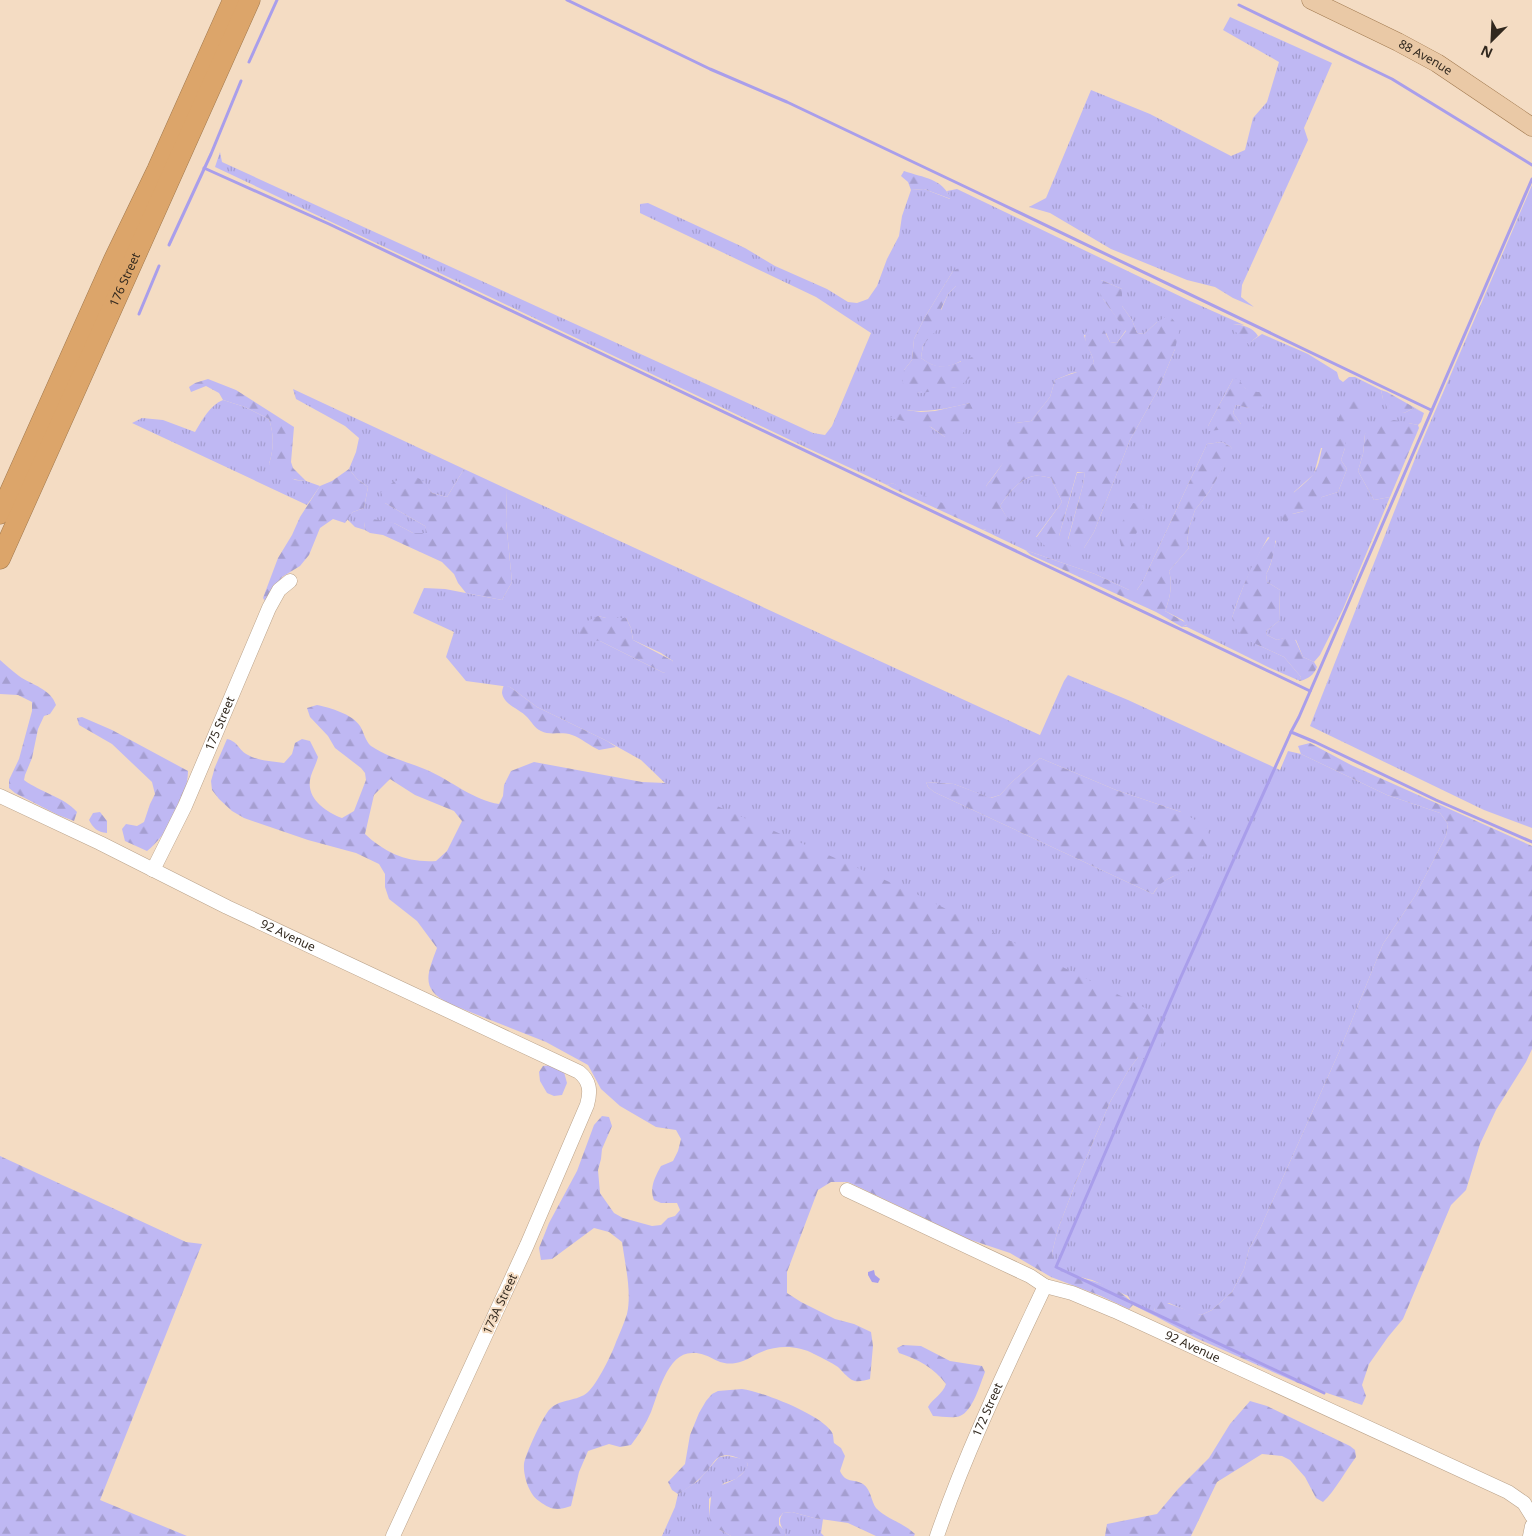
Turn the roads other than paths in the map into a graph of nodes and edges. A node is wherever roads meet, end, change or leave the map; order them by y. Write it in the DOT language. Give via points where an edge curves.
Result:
graph roads {
  1 [pos="233,0"];
  2 [pos="250,0"];
  3 [pos="1311,0"];
  4 [pos="1532,127"];
  5 [pos="0,514"];
  6 [pos="0,560"];
  7 [pos="290,581"];
  8 [pos="0,796"];
  9 [pos="153,870"];
  10 [pos="579,1072"];
  11 [pos="847,1190"];
  12 [pos="1045,1286"];
  13 [pos="1532,1515"];
  14 [pos="1532,1526"];
  15 [pos="393,1536"];
  16 [pos="937,1536"];
  17 [pos="1530,1536"];
  1 -- 5 [label="highway, 176 Street"];
  2 -- 6 [label="highway, 176 Street"];
  3 -- 4 [label="main road, 88 Avenue" via="1438,63"];
  7 -- 9 [label="street, 175 Street" via="279,590 269,608 185,806"];
  8 -- 9 [label="street, 92 Avenue"];
  9 -- 10 [label="street, 92 Avenue"];
  10 -- 15 [label="street, 173A Street" via="588,1081 587,1105 527,1245"];
  11 -- 12 [label="street, 92 Avenue"];
  12 -- 13 [label="street, 92 Avenue" via="1106,1307 1508,1492 1524,1503"];
  12 -- 16 [label="street, 172 Street" via="972,1443"];
  14 -- 17 [label="street"];
}
